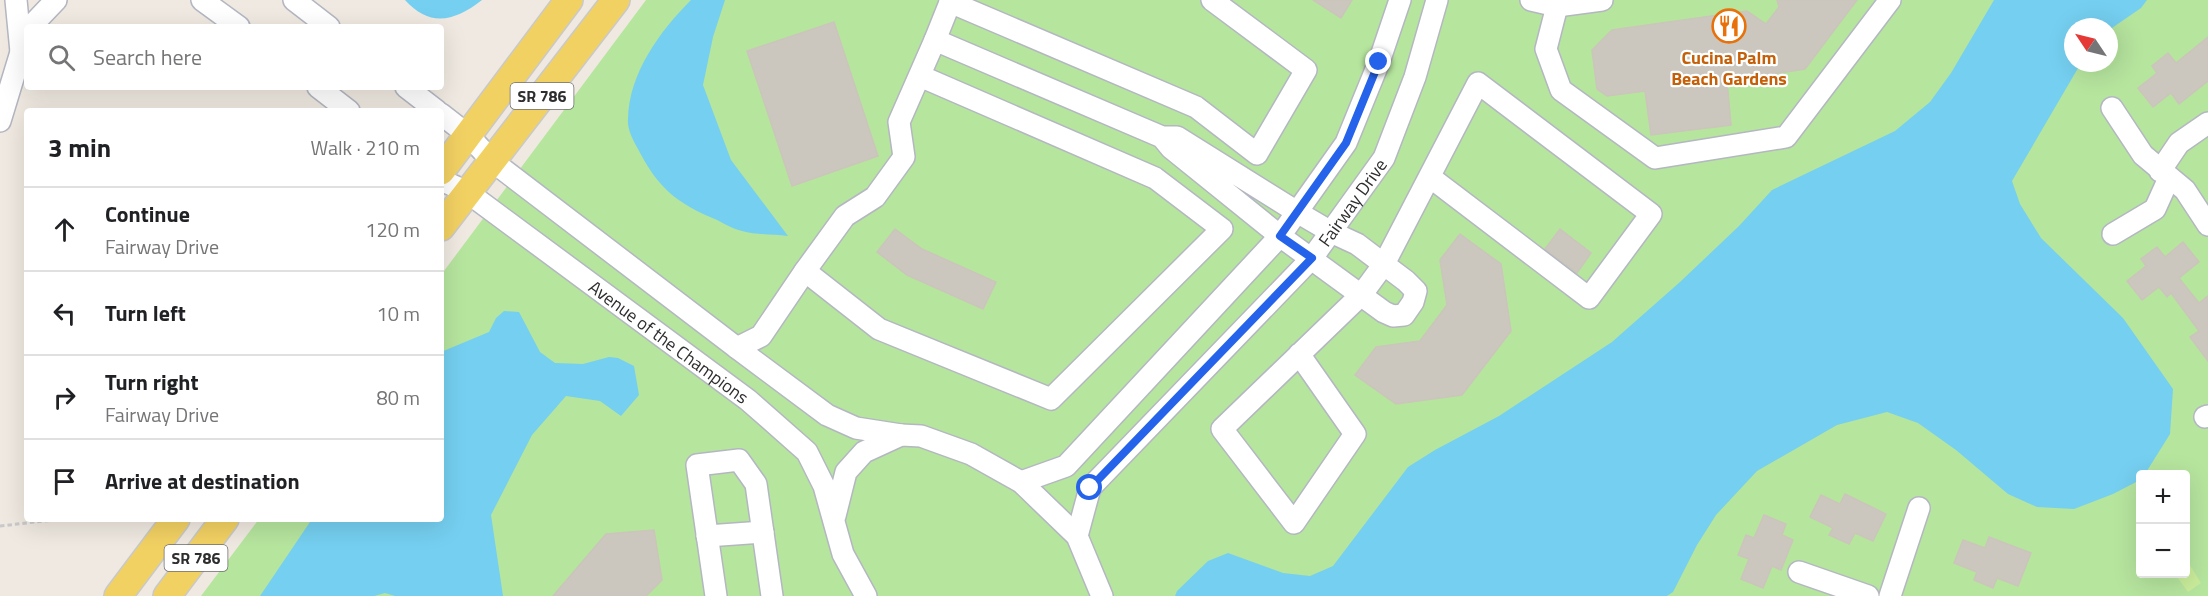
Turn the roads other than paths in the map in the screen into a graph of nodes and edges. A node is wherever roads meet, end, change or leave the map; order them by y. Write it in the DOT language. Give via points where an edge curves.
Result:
graph roads {
  1 [pos="16,0"];
  2 [pos="56,0"];
  3 [pos="202,0"];
  4 [pos="294,0"];
  5 [pos="569,0"];
  6 [pos="616,0"];
  7 [pos="1212,0"];
  8 [pos="1400,0"];
  9 [pos="1437,0"];
  10 [pos="1531,0"];
  11 [pos="1890,0"];
  12 [pos="951,1"];
  13 [pos="1590,1"];
  14 [pos="1557,6"];
  15 [pos="34,24"];
  16 [pos="235,24"];
  17 [pos="325,24"];
  18 [pos="934,40"];
  19 [pos="24,46"];
  20 [pos="920,76"];
  21 [pos="322,90"];
  22 [pos="410,90"];
  23 [pos="345,108"];
  24 [pos="433,108"];
  25 [pos="2112,108"];
  26 [pos="444,116"];
  27 [pos="0,122"];
  28 [pos="2208,123"];
  29 [pos="468,135"];
  30 [pos="1170,141"];
  31 [pos="492,161"];
  32 [pos="444,167"];
  33 [pos="2164,174"];
  34 [pos="1430,177"];
  35 [pos="444,181"];
  36 [pos="467,192"];
  37 [pos="1297,212"];
  38 [pos="444,223"];
  39 [pos="2208,225"];
  40 [pos="1330,232"];
  41 [pos="2114,234"];
  42 [pos="1280,236"];
  43 [pos="1312,258"];
  44 [pos="1384,264"];
  45 [pos="805,271"];
  46 [pos="1362,294"];
  47 [pos="736,348"];
  48 [pos="1299,354"];
  49 [pos="901,435"];
  50 [pos="1021,482"];
  51 [pos="1919,508"];
  52 [pos="174,522"];
  53 [pos="223,522"];
  54 [pos="833,522"];
  55 [pos="763,532"];
  56 [pos="707,536"];
  57 [pos="1077,536"];
  58 [pos="1799,572"];
  59 [pos="118,596"];
  60 [pos="167,596"];
  61 [pos="716,596"];
  62 [pos="772,596"];
  63 [pos="866,596"];
  64 [pos="1102,596"];
  65 [pos="1868,596"];
  66 [pos="1890,596"];
  1 -- 19 [label="street"];
  2 -- 15 [label="street"];
  3 -- 16 [label="street"];
  4 -- 17 [label="street"];
  5 -- 29 [label="main road, SR 786"];
  6 -- 31 [label="main road, SR 786"];
  7 -- 12 [label="street" via="1306,70 1257,154 1196,107"];
  8 -- 37 [label="street" via="1346,143"];
  9 -- 40 [label="street, Fairway Drive" via="1384,158"];
  10 -- 14 [label="street"];
  11 -- 14 [label="street" via="1786,137 1655,158 1561,90 1546,49"];
  12 -- 18 [label="street"];
  13 -- 14 [label="street"];
  18 -- 20 [label="street"];
  18 -- 30 [label="street"];
  19 -- 27 [label="street"];
  20 -- 45 [label="street" via="899,122 904,157 875,197 846,216"];
  20 -- 45 [label="street" via="1155,178 1222,229 1052,399 879,329"];
  21 -- 23 [label="street"];
  22 -- 24 [label="street"];
  25 -- 33 [label="street" via="2143,155"];
  26 -- 29 [label="street, Avenue of the Champions"];
  28 -- 33 [label="street" via="2179,143"];
  29 -- 31 [label="street, Avenue of the Champions"];
  29 -- 32 [label="main road, SR 786"];
  30 -- 37 [label="street"];
  30 -- 42 [label="street"];
  31 -- 36 [label="main road, SR 786"];
  31 -- 47 [label="street, Avenue of the Champions"];
  33 -- 39 [label="street" via="2185,190"];
  33 -- 41 [label="street" via="2155,208"];
  34 -- 34 [label="street" via="1589,298 1651,214 1478,83"];
  34 -- 44 [label="street"];
  35 -- 36 [label="street, Avenue of the Champions"];
  36 -- 38 [label="main road, SR 786"];
  36 -- 54 [label="street, Avenue of the Champions" via="748,399 807,452 824,486"];
  37 -- 40 [label="street"];
  37 -- 42 [label="street"];
  40 -- 43 [label="street, Fairway Drive"];
  40 -- 44 [label="street" via="1357,244"];
  42 -- 43 [label="street"];
  42 -- 50 [label="street" via="1066,466"];
  43 -- 46 [label="street"];
  43 -- 57 [label="street, Fairway Drive" via="1090,488"];
  44 -- 46 [label="street"];
  44 -- 46 [label="street" via="1416,291 1404,315 1384,312"];
  45 -- 47 [label="street" via="761,336"];
  46 -- 48 [label="street"];
  47 -- 49 [label="street, Avenue of the Champions" via="827,414 856,428"];
  48 -- 48 [label="street" via="1222,429 1294,523 1355,434"];
  49 -- 50 [label="street, Avenue of the Champions" via="921,436 971,454"];
  49 -- 54 [label="street" via="864,452 846,472"];
  50 -- 57 [label="street, Avenue of the Champions"];
  51 -- 66 [label="street"];
  52 -- 59 [label="main road, SR 786"];
  53 -- 60 [label="main road, SR 786"];
  54 -- 63 [label="street, Avenue of the Champions" via="843,554"];
  55 -- 56 [label="street"];
  55 -- 56 [label="street" via="756,484 739,460 697,465"];
  55 -- 62 [label="street"];
  56 -- 61 [label="street"];
  57 -- 64 [label="street"];
  58 -- 65 [label="street"];
}
